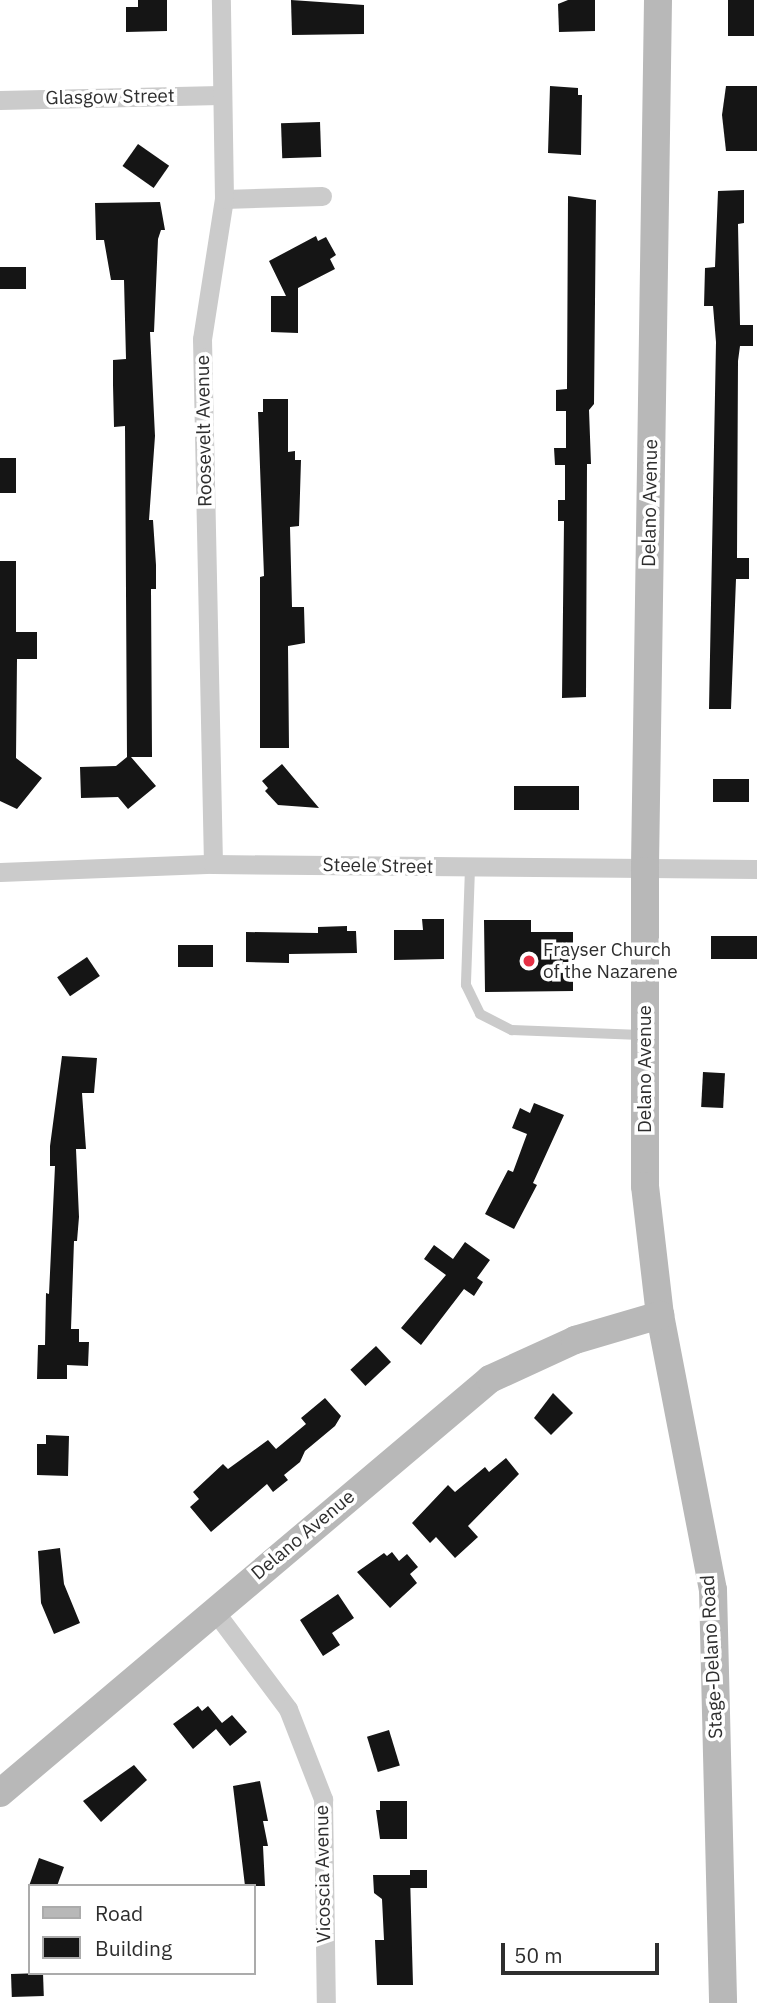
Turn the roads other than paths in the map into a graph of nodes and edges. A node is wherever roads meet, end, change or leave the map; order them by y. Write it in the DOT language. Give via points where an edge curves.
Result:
graph roads {
  1 [pos="221,0"];
  2 [pos="658,0"];
  3 [pos="220,95"];
  4 [pos="0,100"];
  5 [pos="323,196"];
  6 [pos="224,200"];
  7 [pos="213,864"];
  8 [pos="470,868"];
  9 [pos="757,869"];
  10 [pos="645,871"];
  11 [pos="0,873"];
  12 [pos="645,1035"];
  13 [pos="660,1315"];
  14 [pos="213,1609"];
  15 [pos="0,1793"];
  16 [pos="326,2003"];
  17 [pos="723,2003"];
  1 -- 3 [label="street, Roosevelt Avenue"];
  2 -- 10 [label="main road, Delano Avenue"];
  3 -- 4 [label="street, Glasgow Street"];
  3 -- 6 [label="street, Roosevelt Avenue"];
  5 -- 6 [label="street"];
  6 -- 7 [label="street, Roosevelt Avenue" via="202,339"];
  7 -- 8 [label="street, Steele Street"];
  7 -- 11 [label="street, Steele Street"];
  8 -- 10 [label="street, Steele Street"];
  8 -- 12 [label="lane" via="466,985 480,1014 512,1030"];
  9 -- 10 [label="street, Steele Street"];
  10 -- 12 [label="main road, Delano Avenue"];
  12 -- 13 [label="main road, Delano Avenue" via="646,1186"];
  13 -- 14 [label="main road, Delano Avenue" via="575,1340 490,1379"];
  13 -- 17 [label="main road, Stage-Delano Road" via="713,1590"];
  14 -- 15 [label="main road, Delano Avenue"];
  14 -- 16 [label="street, Vicoscia Avenue" via="288,1709 323,1799"];
}
